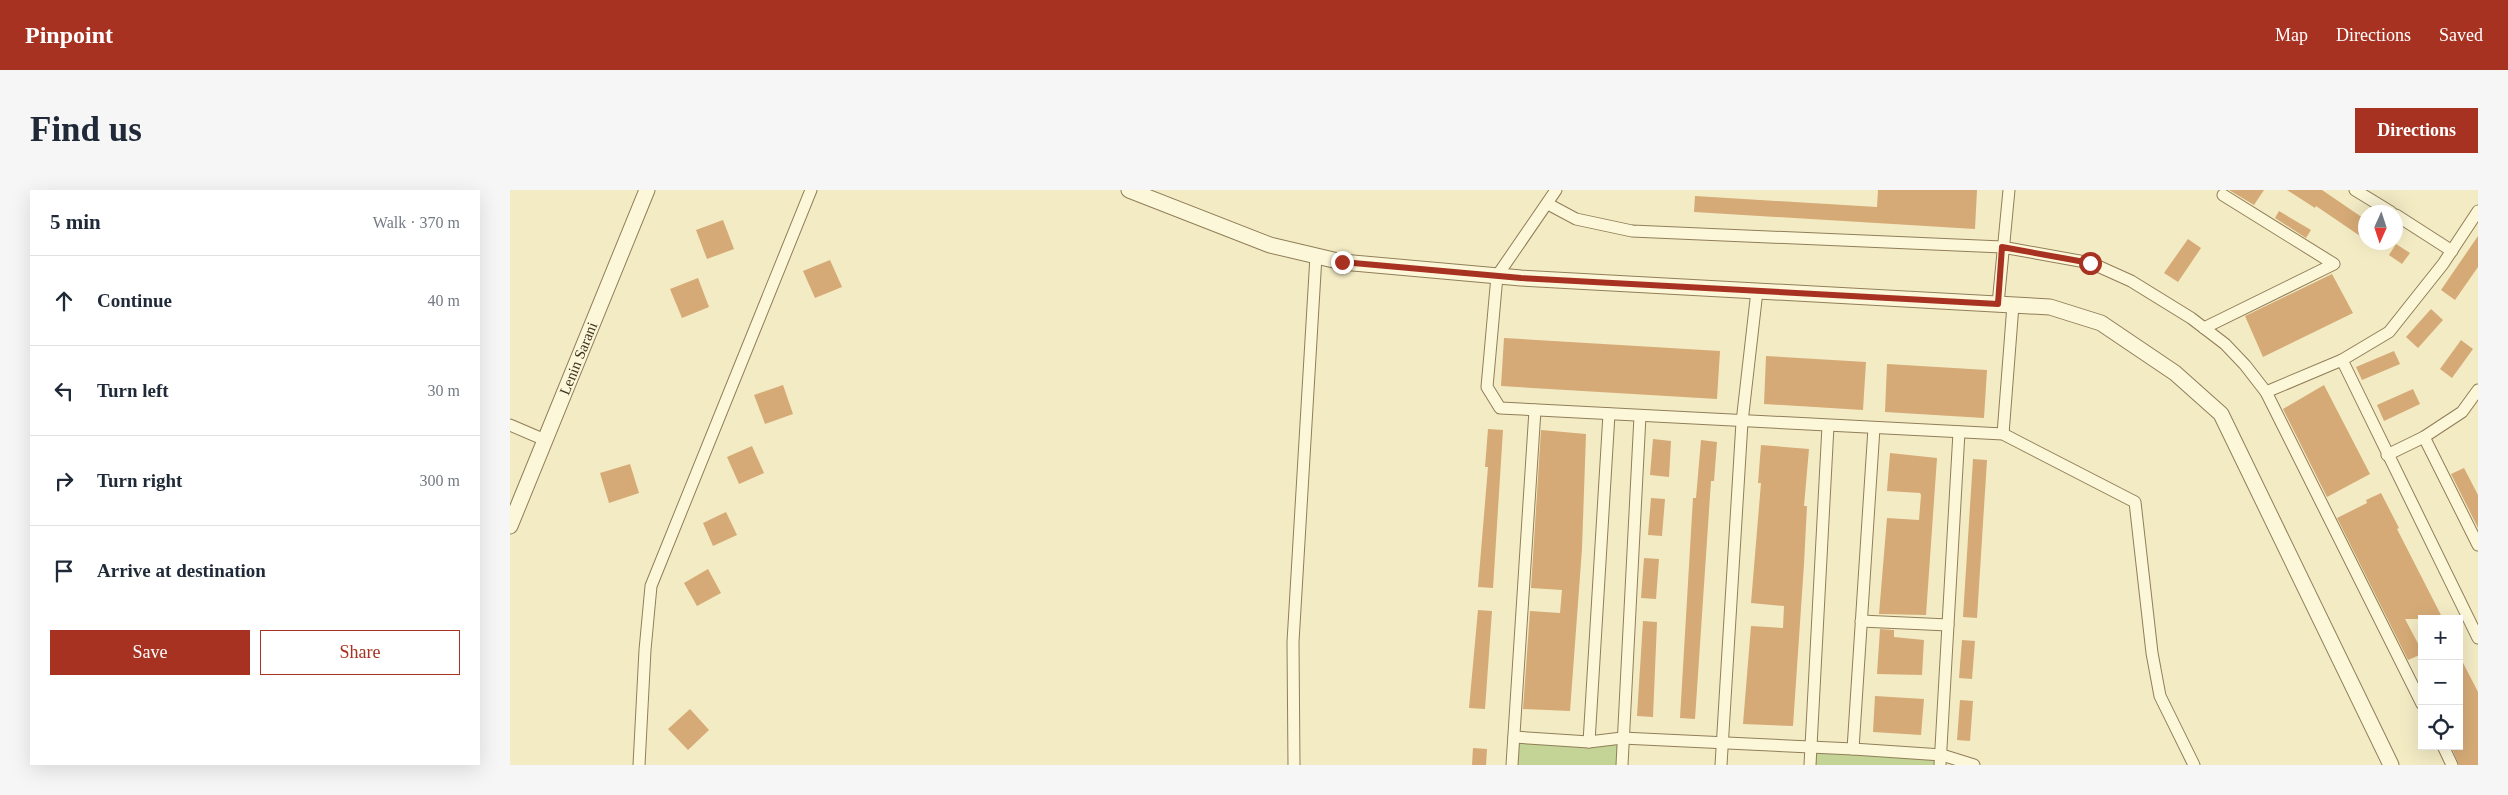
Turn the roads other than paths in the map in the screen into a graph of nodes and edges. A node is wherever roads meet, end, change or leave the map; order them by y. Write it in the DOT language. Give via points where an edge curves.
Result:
graph roads {
  1 [pos="647,190"];
  2 [pos="812,190"];
  3 [pos="1129,190"];
  4 [pos="1556,190"];
  5 [pos="2009,190"];
  6 [pos="2355,190"];
  7 [pos="2223,195"];
  8 [pos="1548,204"];
  9 [pos="2380,205"];
  10 [pos="2478,211"];
  11 [pos="2403,220"];
  12 [pos="2002,247"];
  13 [pos="2452,251"];
  14 [pos="1316,256"];
  15 [pos="1497,276"];
  16 [pos="1757,291"];
  17 [pos="1998,304"];
  18 [pos="2014,305"];
  19 [pos="2204,328"];
  20 [pos="2342,360"];
  21 [pos="2478,390"];
  22 [pos="2266,392"];
  23 [pos="1535,410"];
  24 [pos="1609,414"];
  25 [pos="1640,416"];
  26 [pos="1742,422"];
  27 [pos="510,425"];
  28 [pos="1828,426"];
  29 [pos="1874,428"];
  30 [pos="1958,432"];
  31 [pos="2003,434"];
  32 [pos="2424,437"];
  33 [pos="545,440"];
  34 [pos="2387,455"];
  35 [pos="510,526"];
  36 [pos="2478,545"];
  37 [pos="1862,621"];
  38 [pos="1948,625"];
  39 [pos="2478,638"];
  40 [pos="2418,696"];
  41 [pos="1514,737"];
  42 [pos="1622,738"];
  43 [pos="1590,742"];
  44 [pos="1722,742"];
  45 [pos="1811,747"];
  46 [pos="1853,749"];
  47 [pos="2445,750"];
  48 [pos="1941,760"];
  49 [pos="639,765"];
  50 [pos="1294,765"];
  51 [pos="1512,765"];
  52 [pos="1622,765"];
  53 [pos="1721,765"];
  54 [pos="1810,765"];
  55 [pos="1974,765"];
  56 [pos="2194,765"];
  57 [pos="2391,765"];
  58 [pos="2452,765"];
  1 -- 33 [label="street, Lenin Sarani"];
  2 -- 49 [label="street" via="651,586"];
  3 -- 14 [label="street" via="1270,245"];
  4 -- 8 [label="street"];
  5 -- 12 [label="street"];
  6 -- 9 [label="street"];
  7 -- 19 [label="street" via="2334,264"];
  8 -- 12 [label="street" via="1576,219 1632,230"];
  8 -- 15 [label="street"];
  10 -- 13 [label="street"];
  11 -- 13 [label="street"];
  12 -- 17 [label="street"];
  12 -- 19 [label="street" via="2090,263 2131,281"];
  13 -- 20 [label="street" via="2389,332"];
  14 -- 15 [label="street" via="1342,262"];
  14 -- 50 [label="street" via="1293,642"];
  15 -- 16 [label="street"];
  15 -- 23 [label="street" via="1487,387 1500,408"];
  16 -- 17 [label="street"];
  16 -- 26 [label="street"];
  17 -- 18 [label="street"];
  18 -- 31 [label="street"];
  18 -- 57 [label="street" via="2050,307 2101,323 2175,373 2221,414"];
  19 -- 22 [label="street" via="2225,344"];
  20 -- 22 [label="street"];
  20 -- 34 [label="street"];
  21 -- 32 [label="street" via="2462,412"];
  22 -- 40 [label="street"];
  23 -- 24 [label="street"];
  23 -- 41 [label="street"];
  24 -- 25 [label="street"];
  24 -- 43 [label="street"];
  25 -- 26 [label="street"];
  25 -- 42 [label="street"];
  26 -- 28 [label="street"];
  26 -- 44 [label="street"];
  27 -- 33 [label="street"];
  28 -- 29 [label="street"];
  28 -- 45 [label="street"];
  29 -- 30 [label="street"];
  29 -- 37 [label="street"];
  30 -- 31 [label="street"];
  30 -- 38 [label="street"];
  31 -- 56 [label="street" via="2135,502 2160,696"];
  32 -- 34 [label="street"];
  32 -- 36 [label="street"];
  33 -- 35 [label="street, Lenin Sarani"];
  34 -- 39 [label="street"];
  37 -- 38 [label="street"];
  37 -- 46 [label="street"];
  38 -- 48 [label="street"];
  41 -- 43 [label="street"];
  41 -- 51 [label="street"];
  42 -- 43 [label="street"];
  42 -- 44 [label="street"];
  42 -- 52 [label="street"];
  44 -- 45 [label="street"];
  44 -- 53 [label="street"];
  45 -- 46 [label="street"];
  45 -- 54 [label="street"];
  46 -- 48 [label="street"];
  47 -- 58 [label="street"];
  48 -- 55 [label="street"];
}
